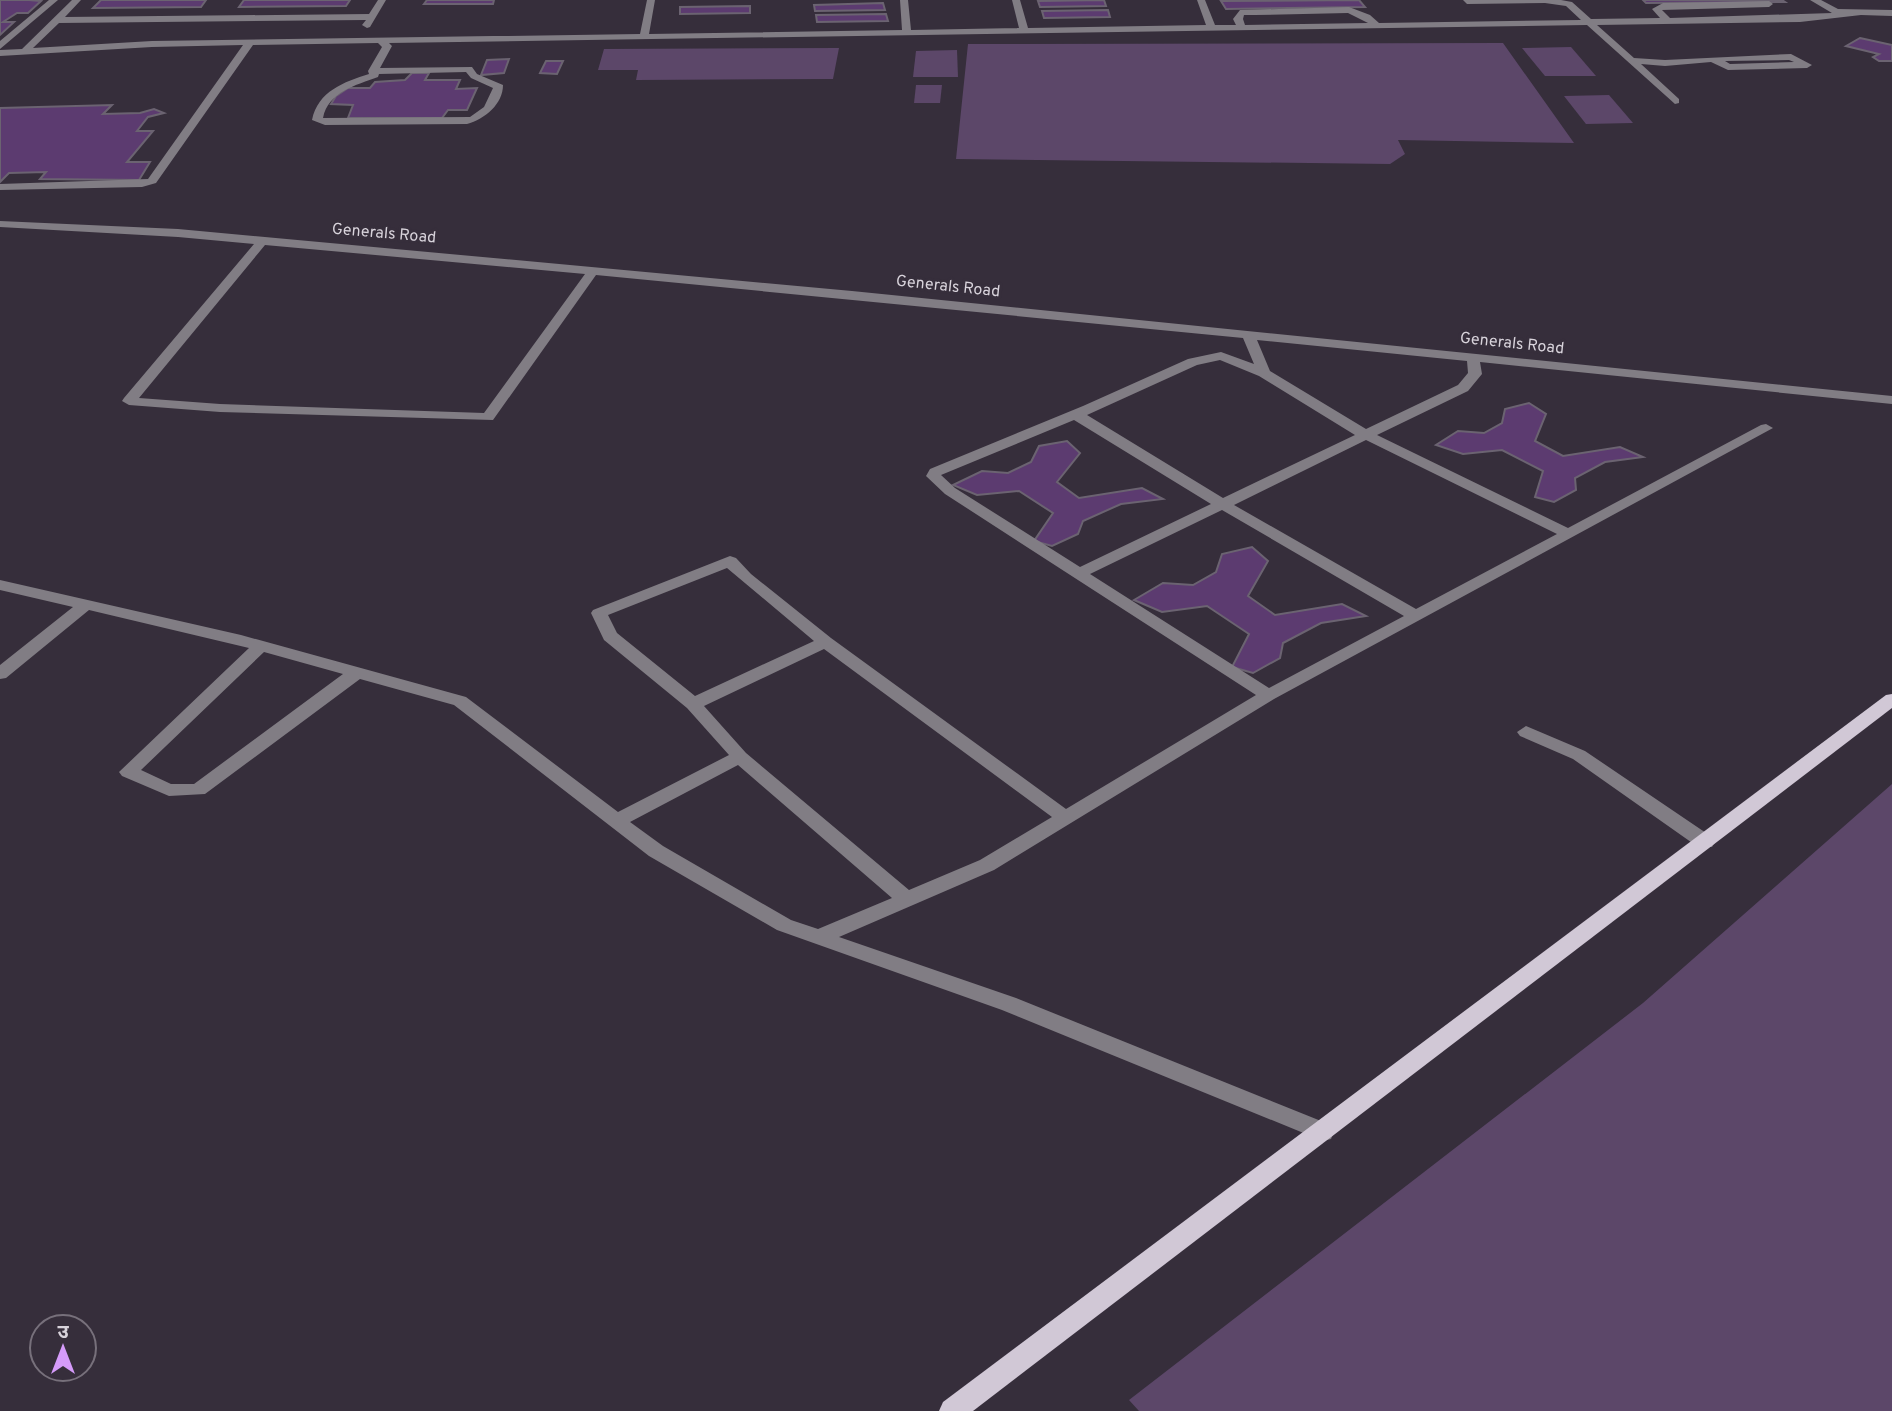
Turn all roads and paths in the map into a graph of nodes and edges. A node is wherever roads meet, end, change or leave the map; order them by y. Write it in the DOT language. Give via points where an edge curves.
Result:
graph roads {
  1 [pos="54,0"];
  2 [pos="77,0"];
  3 [pos="382,0"];
  4 [pos="651,0"];
  5 [pos="904,0"];
  6 [pos="1016,0"];
  7 [pos="1201,0"];
  8 [pos="1814,0"];
  9 [pos="1467,1"];
  10 [pos="1769,4"];
  11 [pos="139,11"];
  12 [pos="1892,13"];
  13 [pos="1857,14"];
  14 [pos="372,17"];
  15 [pos="57,20"];
  16 [pos="130,20"];
  17 [pos="1667,21"];
  18 [pos="1591,22"];
  19 [pos="1377,26"];
  20 [pos="1242,28"];
  21 [pos="1212,29"];
  22 [pos="1025,32"];
  23 [pos="907,34"];
  24 [pos="644,38"];
  25 [pos="381,41"];
  26 [pos="368,42"];
  27 [pos="250,43"];
  28 [pos="0,46"];
  29 [pos="26,50"];
  30 [pos="0,53"];
  31 [pos="477,55"];
  32 [pos="1713,59"];
  33 [pos="1632,61"];
  34 [pos="373,71"];
  35 [pos="1675,100"];
  36 [pos="0,187"];
  37 [pos="0,224"];
  38 [pos="262,241"];
  39 [pos="593,271"];
  40 [pos="1248,335"];
  41 [pos="1473,358"];
  42 [pos="1264,373"];
  43 [pos="1892,400"];
  44 [pos="1086,410"];
  45 [pos="1766,428"];
  46 [pos="1366,435"];
  47 [pos="1222,504"];
  48 [pos="1569,534"];
  49 [pos="1078,574"];
  50 [pos="2,588"];
  51 [pos="87,604"];
  52 [pos="1416,616"];
  53 [pos="825,642"];
  54 [pos="261,646"];
  55 [pos="359,671"];
  56 [pos="0,674"];
  57 [pos="1268,695"];
  58 [pos="693,704"];
  59 [pos="1890,704"];
  60 [pos="1526,733"];
  61 [pos="740,757"];
  62 [pos="1064,817"];
  63 [pos="616,821"];
  64 [pos="1705,842"];
  65 [pos="906,899"];
  66 [pos="819,937"];
  67 [pos="1323,1132"];
  68 [pos="965,1407"];
  1 -- 28 [label="street"];
  2 -- 15 [label="street"];
  3 -- 14 [label="street"];
  4 -- 24 [label="street"];
  5 -- 23 [label="street"];
  6 -- 22 [label="street"];
  7 -- 21 [label="street"];
  8 -- 13 [label="street" via="1836,12"];
  9 -- 18 [label="street" via="1557,1 1569,4"];
  10 -- 17 [label="street" via="1657,9"];
  11 -- 16 [label="street"];
  12 -- 13 [label="street"];
  13 -- 17 [label="street"];
  14 -- 16 [label="street"];
  14 -- 26 [label="street" via="361,35"];
  15 -- 16 [label="street"];
  15 -- 29 [label="street"];
  17 -- 18 [label="street"];
  18 -- 19 [label="street"];
  18 -- 33 [label="street"];
  19 -- 20 [label="street"];
  19 -- 20 [label="street" via="1349,10 1240,13"];
  20 -- 21 [label="street"];
  21 -- 22 [label="street"];
  22 -- 23 [label="street"];
  23 -- 24 [label="street"];
  24 -- 31 [label="street"];
  25 -- 26 [label="street"];
  25 -- 31 [label="street"];
  25 -- 34 [label="street" via="387,46"];
  26 -- 27 [label="street"];
  27 -- 29 [label="street"];
  27 -- 36 [label="street" via="152,181"];
  29 -- 30 [label="street"];
  31 -- 34 [label="street"];
  31 -- 34 [label="street" via="474,76 499,87 477,119 419,123 317,120 337,88 374,75"];
  32 -- 32 [label="street" via="1728,67 1807,65 1791,57"];
  32 -- 33 [label="street"];
  33 -- 35 [label="street"];
  37 -- 38 [label="street, Generals Road"];
  38 -- 39 [label="street, Generals Road"];
  38 -- 39 [label="street" via="129,401 488,417"];
  39 -- 40 [label="street, Generals Road"];
  40 -- 41 [label="street, Generals Road"];
  40 -- 42 [label="street"];
  41 -- 43 [label="street, Generals Road"];
  41 -- 46 [label="street" via="1475,374 1463,388"];
  42 -- 44 [label="street" via="1221,356 1193,362"];
  42 -- 46 [label="street"];
  44 -- 47 [label="street" via="1076,415"];
  44 -- 49 [label="street" via="933,476"];
  45 -- 48 [label="street"];
  46 -- 47 [label="street"];
  46 -- 48 [label="street"];
  47 -- 49 [label="street"];
  47 -- 52 [label="street"];
  48 -- 52 [label="street"];
  49 -- 57 [label="street"];
  50 -- 51 [label="street"];
  51 -- 54 [label="street"];
  51 -- 56 [label="street"];
  52 -- 57 [label="street"];
  53 -- 58 [label="street"];
  53 -- 58 [label="street" via="730,561 599,613 610,636"];
  53 -- 62 [label="street"];
  54 -- 55 [label="street"];
  54 -- 55 [label="street" via="128,772 169,790 198,790"];
  55 -- 63 [label="street" via="460,701"];
  57 -- 62 [label="street"];
  58 -- 61 [label="street"];
  59 -- 64 [label="main road"];
  60 -- 64 [label="street" via="1579,755"];
  61 -- 63 [label="street"];
  61 -- 65 [label="street"];
  62 -- 65 [label="street" via="987,865"];
  63 -- 66 [label="street" via="656,851 784,925"];
  64 -- 67 [label="main road"];
  65 -- 66 [label="street"];
  66 -- 67 [label="street" via="1009,1004"];
  67 -- 68 [label="main road"];
}
